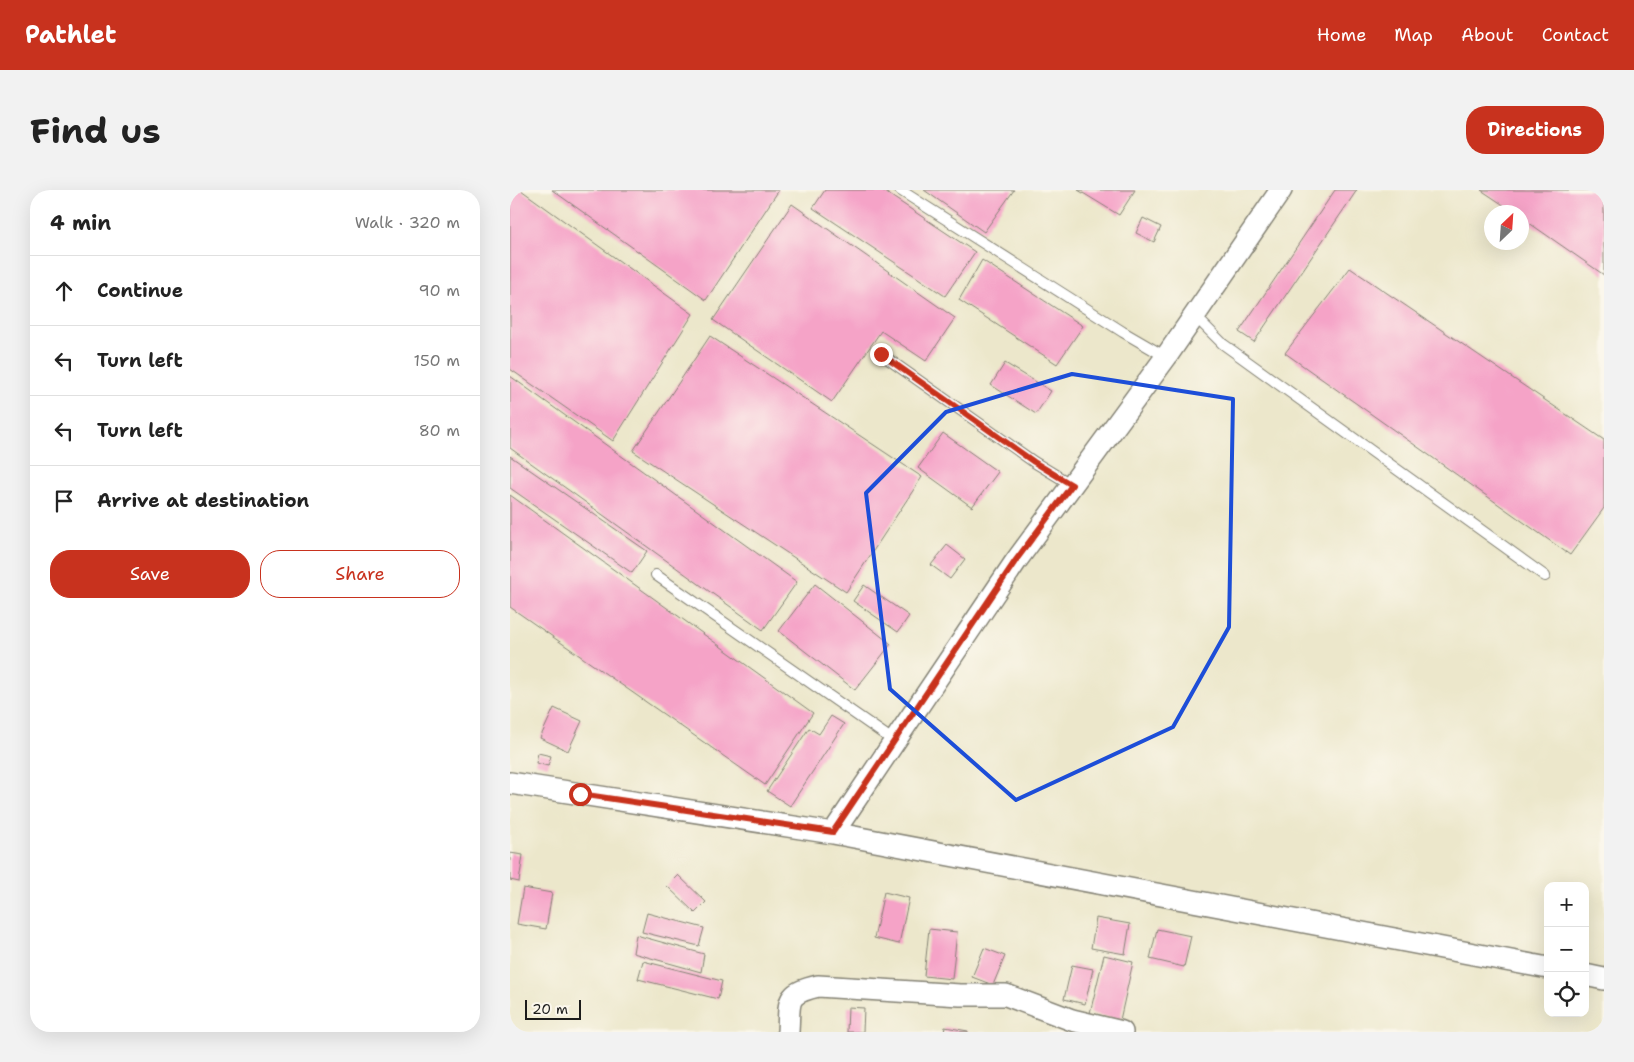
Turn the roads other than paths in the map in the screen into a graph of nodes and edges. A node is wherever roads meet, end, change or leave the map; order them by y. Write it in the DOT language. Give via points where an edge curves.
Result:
graph roads {
  1 [pos="900,190"];
  2 [pos="1281,190"];
  3 [pos="1195,316"];
  4 [pos="881,354"];
  5 [pos="1166,357"];
  6 [pos="1072,485"];
  7 [pos="656,575"];
  8 [pos="1545,576"];
  9 [pos="894,742"];
  10 [pos="510,783"];
  11 [pos="833,832"];
  12 [pos="1544,967"];
  13 [pos="1589,976"];
  14 [pos="1604,979"];
  15 [pos="788,1032"];
  16 [pos="1122,1032"];
  1 -- 5 [label="lane"];
  2 -- 3 [label="street"];
  3 -- 5 [label="street"];
  3 -- 8 [label="lane" via="1223,344"];
  4 -- 6 [label="lane" via="1034,462"];
  5 -- 6 [label="street"];
  6 -- 9 [label="street" via="1016,560"];
  7 -- 9 [label="lane"];
  9 -- 11 [label="street"];
  10 -- 11 [label="street"];
  11 -- 12 [label="street"];
  13 -- 14 [label="street"];
  15 -- 16 [label="street" via="793,996 818,986 960,996 1006,995 1072,1020"];
}
